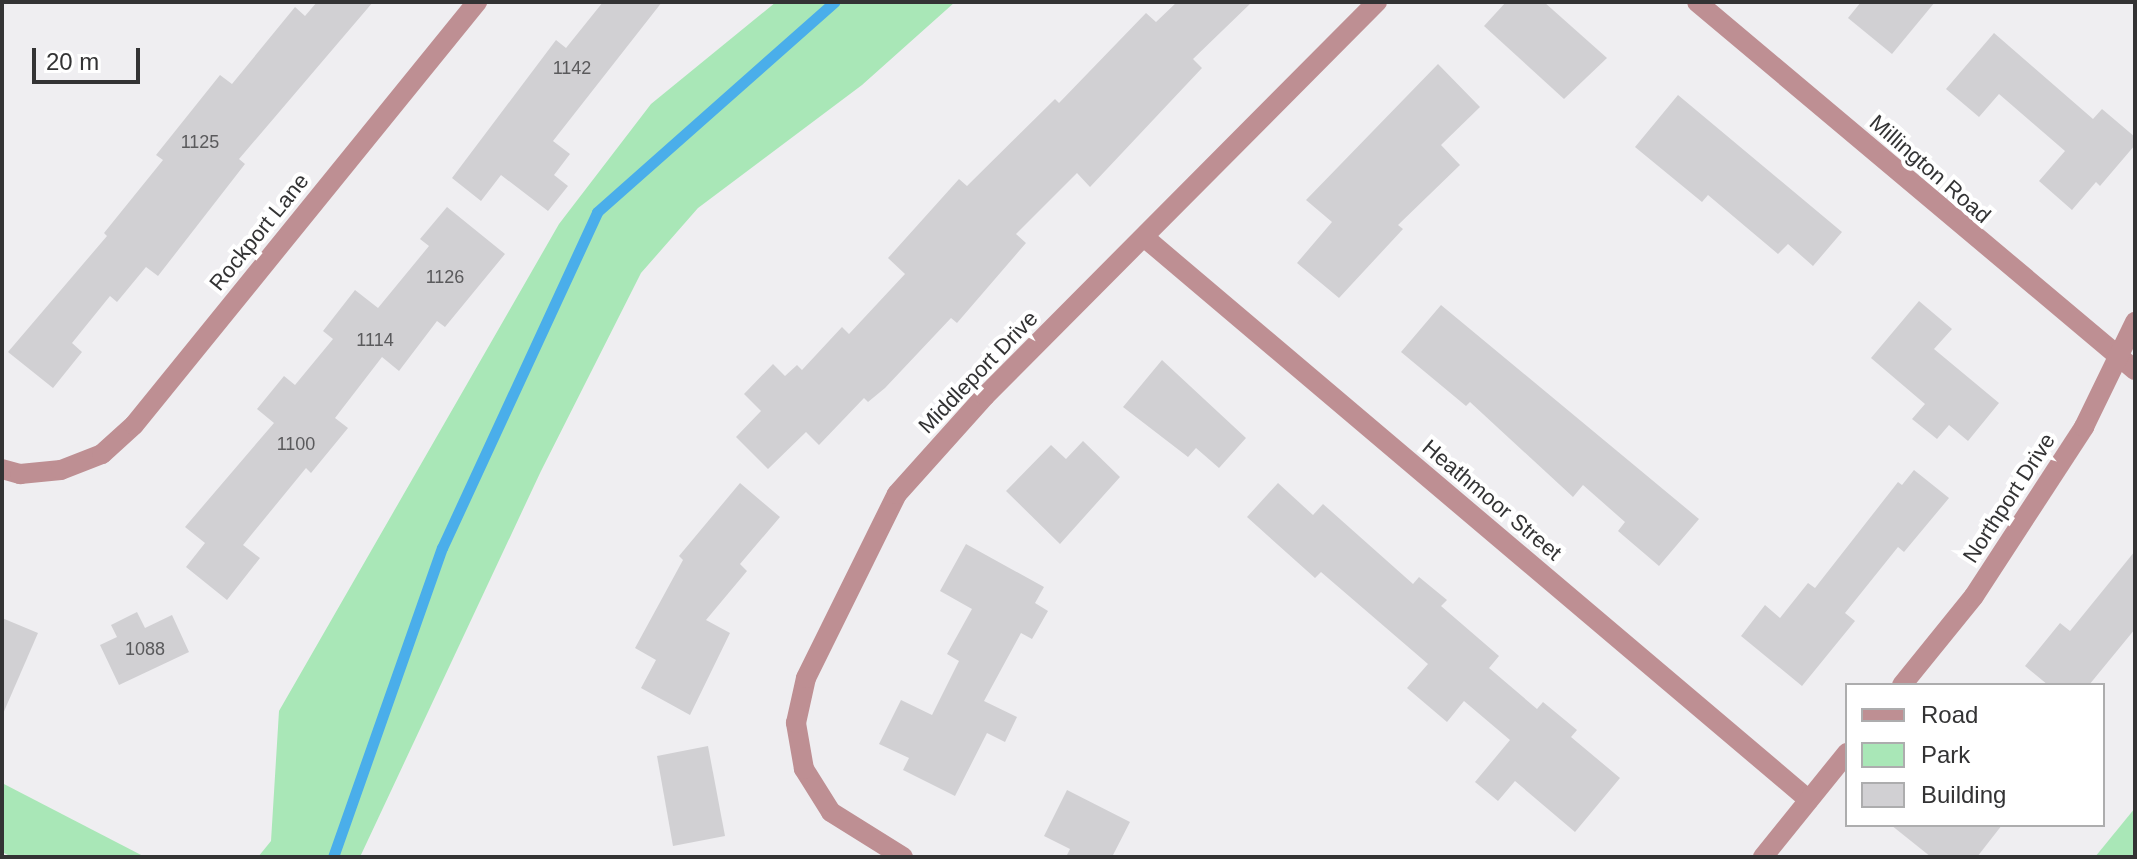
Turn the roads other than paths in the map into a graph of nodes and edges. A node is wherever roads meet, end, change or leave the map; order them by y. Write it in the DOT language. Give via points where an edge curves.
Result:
graph roads {
  1 [pos="477,2"];
  2 [pos="1377,2"];
  3 [pos="1697,2"];
  4 [pos="1144,237"];
  5 [pos="2135,322"];
  6 [pos="2118,355"];
  7 [pos="2135,370"];
  8 [pos="2,469"];
  9 [pos="1904,683"];
  10 [pos="1845,755"];
  11 [pos="1809,800"];
  12 [pos="903,857"];
  13 [pos="1763,857"];
  1 -- 8 [label="street, Rockport Lane" via="134,425 102,454 61,470 20,474"];
  2 -- 4 [label="street, Middleport Drive"];
  3 -- 6 [label="street, Millington Road"];
  4 -- 11 [label="street, Heathmoor Street"];
  4 -- 12 [label="street, Middleport Drive" via="985,396 897,494 806,678 796,723 804,769 831,812"];
  5 -- 6 [label="street, Northport Drive"];
  6 -- 7 [label="street, Millington Road"];
  6 -- 9 [label="street, Northport Drive" via="2084,427 1999,557"];
  10 -- 11 [label="street"];
  11 -- 13 [label="street"];
}
